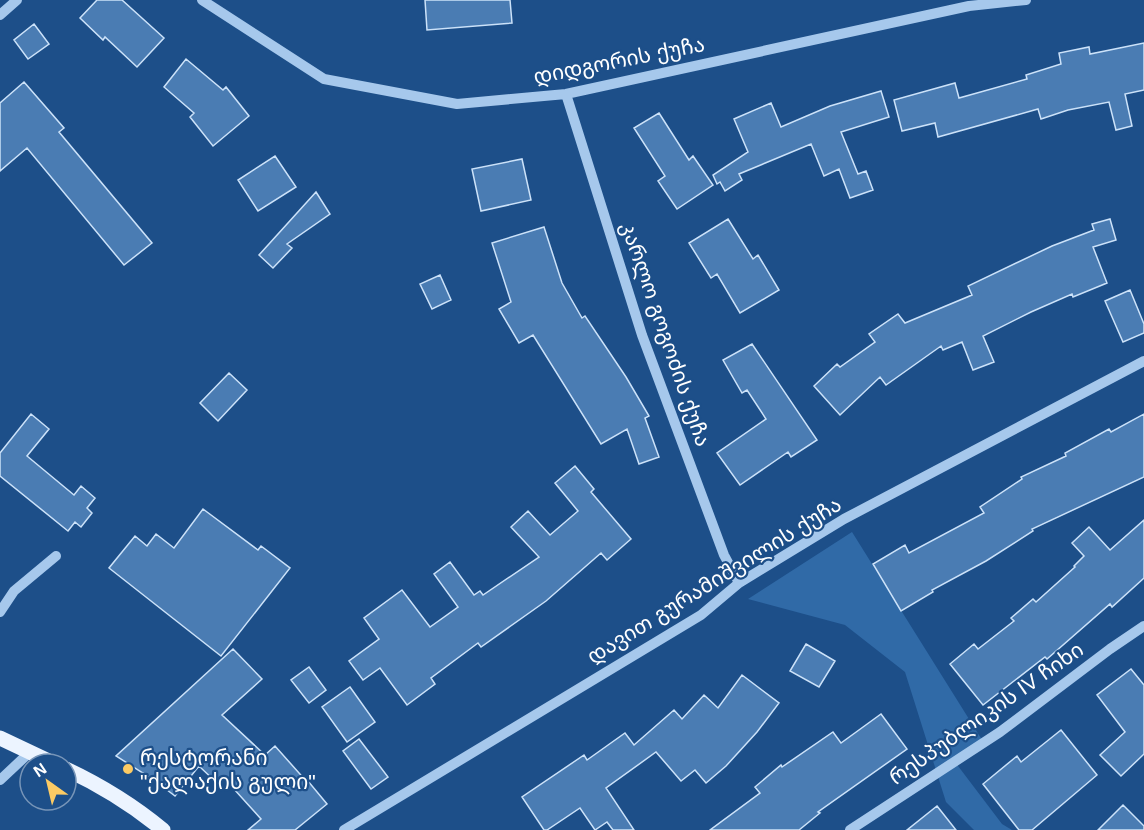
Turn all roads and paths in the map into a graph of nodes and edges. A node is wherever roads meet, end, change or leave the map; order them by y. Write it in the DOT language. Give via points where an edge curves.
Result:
graph roads {
  1 [pos="17,0"];
  2 [pos="202,0"];
  3 [pos="1026,0"];
  4 [pos="967,3"];
  5 [pos="0,15"];
  6 [pos="566,94"];
  7 [pos="1144,361"];
  8 [pos="56,556"];
  9 [pos="739,583"];
  10 [pos="0,612"];
  11 [pos="1144,626"];
  12 [pos="0,738"];
  13 [pos="30,752"];
  14 [pos="18,763"];
  15 [pos="78,774"];
  16 [pos="0,780"];
  17 [pos="163,830"];
  18 [pos="344,830"];
  19 [pos="850,830"];
  1 -- 5 [label="street"];
  2 -- 6 [label="street, დიდგორის ქუჩა" via="324,79 457,104"];
  3 -- 4 [label="street, დიდგორის ქუჩა"];
  4 -- 6 [label="street, დიდგორის ქუჩა"];
  6 -- 9 [label="street, კარლო გოგოძის ქუჩა" via="642,335 724,555"];
  7 -- 9 [label="street, დავით გურამიშვილის ქუჩა" via="844,519"];
  8 -- 10 [label="street" via="14,591"];
  9 -- 18 [label="street, დავით გურამიშვილის ქუჩა" via="701,615"];
  11 -- 19 [label="street, რესპუბლიკის IV ჩიხი" via="1000,732"];
  12 -- 13 [label="main road"];
  14 -- 16 [label="street"];
  15 -- 17 [label="main road"];
}
